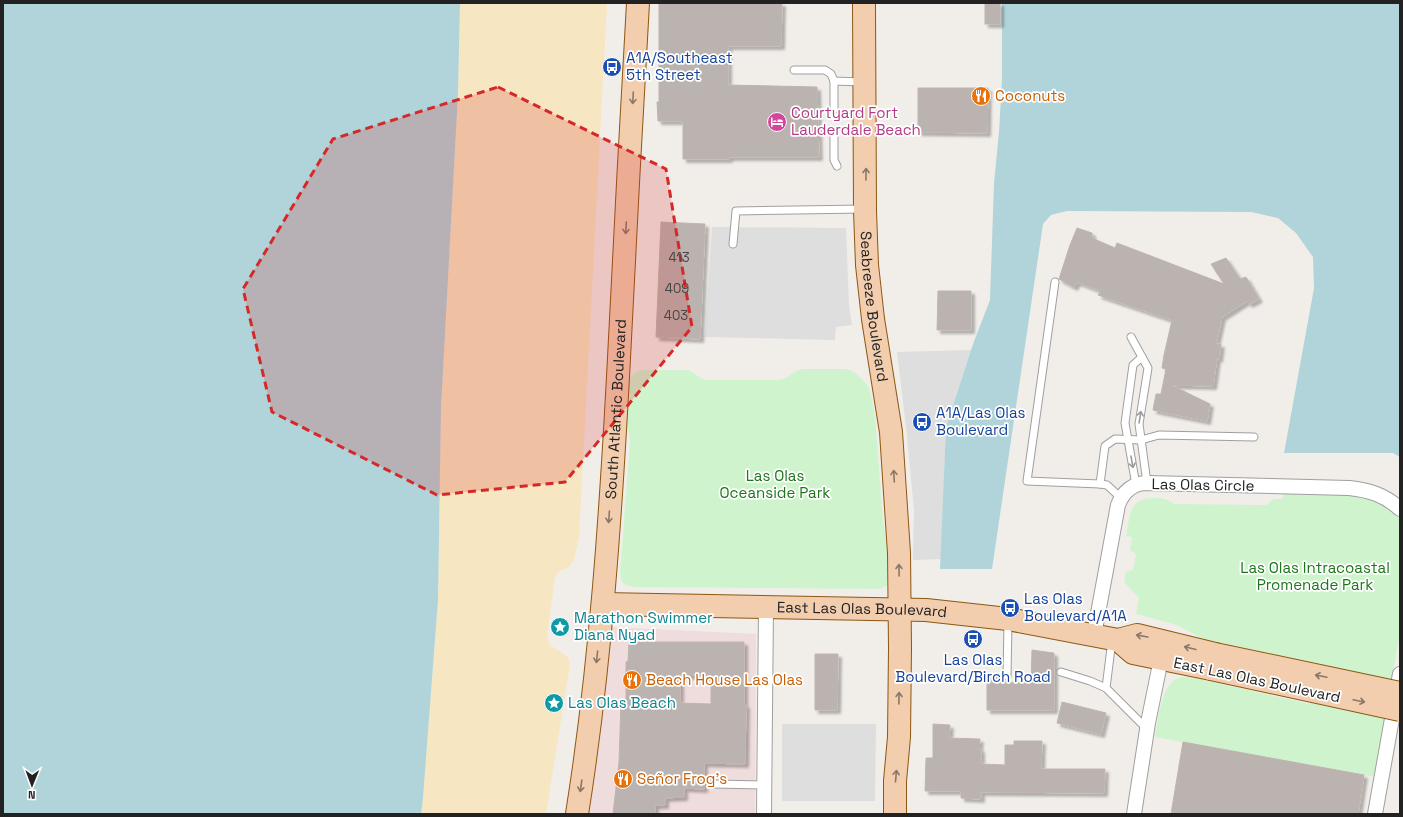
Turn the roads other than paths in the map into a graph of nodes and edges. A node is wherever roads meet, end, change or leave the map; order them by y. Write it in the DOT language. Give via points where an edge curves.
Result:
graph roads {
  1 [pos="638,3"];
  2 [pos="864,3"];
  3 [pos="794,70"];
  4 [pos="834,81"];
  5 [pos="864,82"];
  6 [pos="834,109"];
  7 [pos="834,132"];
  8 [pos="837,166"];
  9 [pos="865,209"];
  10 [pos="733,244"];
  11 [pos="1055,282"];
  12 [pos="1131,337"];
  13 [pos="1142,357"];
  14 [pos="1254,438"];
  15 [pos="1128,440"];
  16 [pos="1142,440"];
  17 [pos="1100,484"];
  18 [pos="1142,484"];
  19 [pos="1121,498"];
  20 [pos="1400,509"];
  21 [pos="603,604"];
  22 [pos="766,607"];
  23 [pos="900,609"];
  24 [pos="1008,619"];
  25 [pos="1108,638"];
  26 [pos="1161,659"];
  27 [pos="1213,661"];
  28 [pos="1061,672"];
  29 [pos="1400,674"];
  30 [pos="1007,676"];
  31 [pos="1106,688"];
  32 [pos="1400,693"];
  33 [pos="1400,710"];
  34 [pos="1147,729"];
  35 [pos="713,784"];
  36 [pos="764,785"];
  37 [pos="577,814"];
  38 [pos="764,814"];
  39 [pos="894,814"];
  40 [pos="1134,814"];
  41 [pos="1375,814"];
  1 -- 21 [label="main road, South Atlantic Boulevard, one-way"];
  2 -- 5 [label="main road, Seabreeze Boulevard"];
  3 -- 4 [label="lane" via="825,70 831,74"];
  4 -- 5 [label="lane"];
  4 -- 6 [label="lane"];
  9 -- 5 [label="main road, Seabreeze Boulevard, one-way"];
  7 -- 8 [label="lane" via="834,160"];
  9 -- 10 [label="lane" via="736,211"];
  23 -- 9 [label="main road, Seabreeze Boulevard, one-way" via="893,454 870,297"];
  11 -- 17 [label="lane" via="1027,481"];
  12 -- 13 [label="lane"];
  13 -- 15 [label="lane" via="1133,366 1125,423"];
  16 -- 13 [label="lane, one-way" via="1139,424 1148,368"];
  14 -- 16 [label="lane" via="1159,435"];
  15 -- 16 [label="lane"];
  15 -- 17 [label="lane" via="1115,440 1105,446"];
  15 -- 18 [label="lane, one-way"];
  16 -- 18 [label="lane"];
  17 -- 19 [label="lane" via="1107,485"];
  18 -- 19 [label="street, Las Olas Circle" via="1130,488"];
  18 -- 20 [label="street, Las Olas Circle" via="1349,488 1372,491"];
  19 -- 25 [label="street" via="1116,512"];
  21 -- 22 [label="main road, East Las Olas Boulevard"];
  21 -- 37 [label="main road, South Atlantic Boulevard, one-way"];
  22 -- 23 [label="main road, East Las Olas Boulevard"];
  22 -- 36 [label="street"];
  23 -- 24 [label="main road, East Las Olas Boulevard"];
  39 -- 23 [label="main road, Seabreeze Boulevard, one-way" via="899,737"];
  24 -- 25 [label="main road, East Las Olas Boulevard"];
  24 -- 30 [label="lane"];
  25 -- 26 [label="main road, East Las Olas Boulevard" via="1133,653"];
  27 -- 25 [label="main road, East Las Olas Boulevard, one-way" via="1137,635"];
  25 -- 31 [label="lane"];
  26 -- 27 [label="main road, East Las Olas Boulevard"];
  26 -- 34 [label="street"];
  32 -- 27 [label="main road, East Las Olas Boulevard, one-way, bridge"];
  27 -- 33 [label="main road, East Las Olas Boulevard, one-way, bridge"];
  28 -- 31 [label="lane"];
  29 -- 41 [label="street"];
  31 -- 34 [label="lane"];
  34 -- 40 [label="street"];
  35 -- 36 [label="lane"];
  36 -- 38 [label="street"];
}
